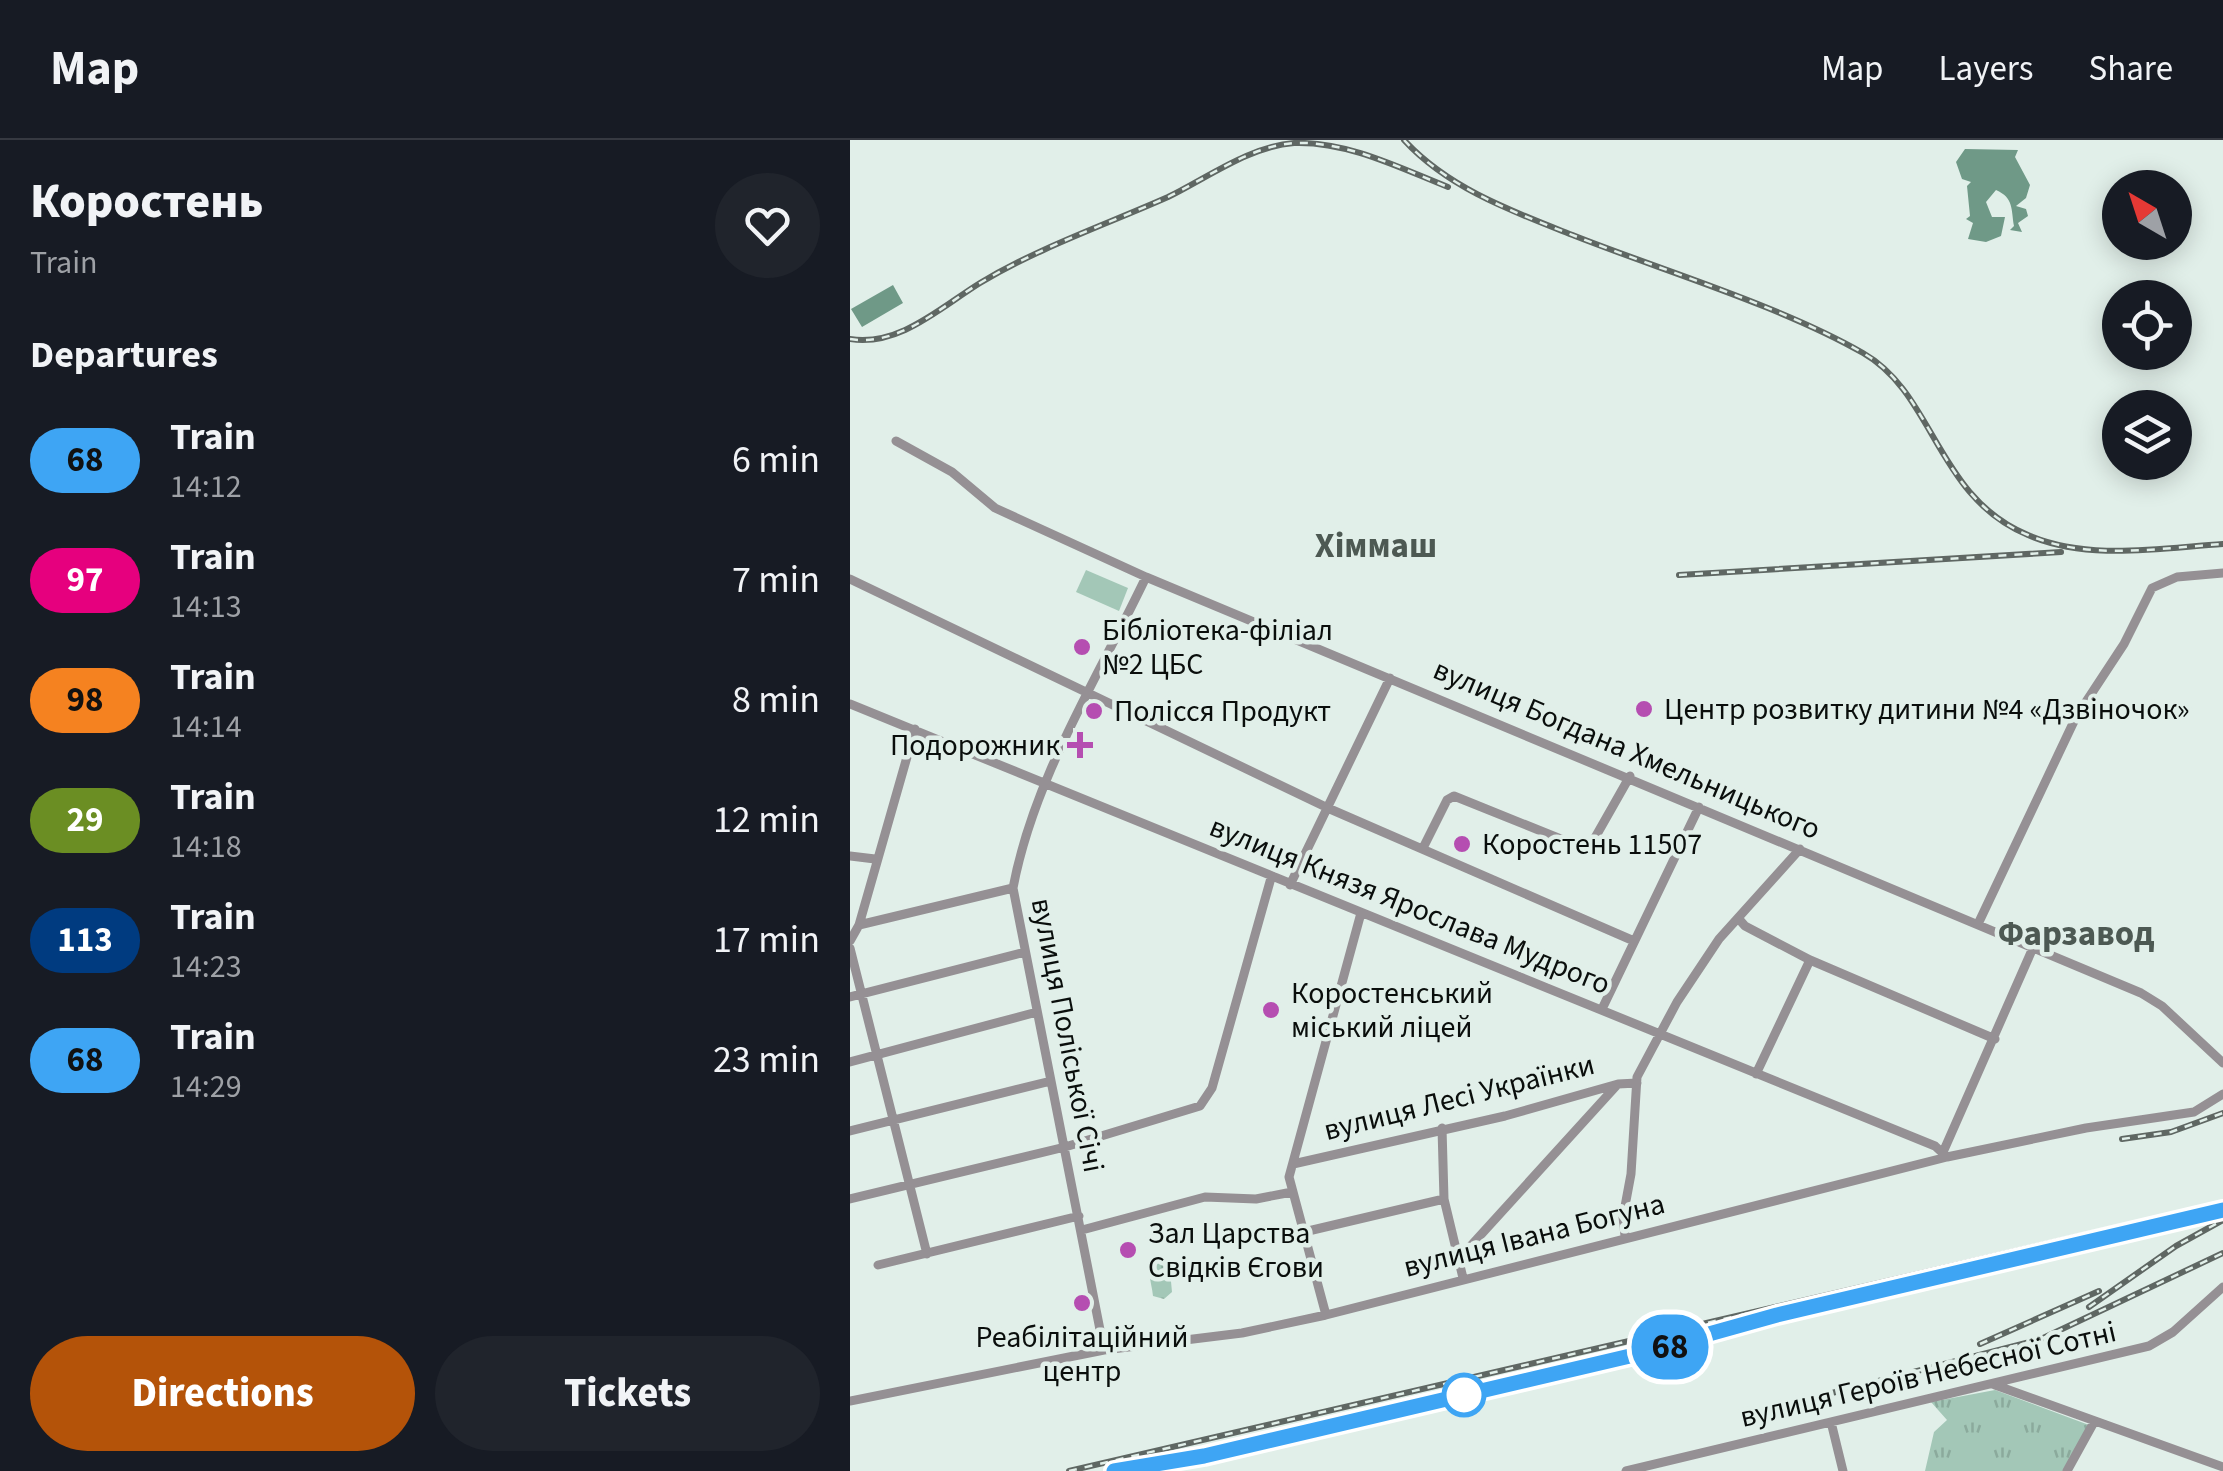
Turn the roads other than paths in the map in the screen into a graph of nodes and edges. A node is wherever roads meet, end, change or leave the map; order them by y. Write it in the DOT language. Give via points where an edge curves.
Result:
graph roads {
  1 [pos="896,441"];
  2 [pos="2223,573"];
  3 [pos="1146,577"];
  4 [pos="850,579"];
  5 [pos="1390,678"];
  6 [pos="1092,691"];
  7 [pos="850,704"];
  8 [pos="915,729"];
  9 [pos="1630,776"];
  10 [pos="1043,783"];
  11 [pos="1699,808"];
  12 [pos="1330,809"];
  13 [pos="1424,846"];
  14 [pos="1800,849"];
  15 [pos="850,856"];
  16 [pos="875,859"];
  17 [pos="1271,878"];
  18 [pos="1290,885"];
  19 [pos="1013,888"];
  20 [pos="1361,913"];
  21 [pos="1738,918"];
  22 [pos="1978,924"];
  23 [pos="859,925"];
  24 [pos="1634,941"];
  25 [pos="850,944"];
  26 [pos="2032,950"];
  27 [pos="1024,952"];
  28 [pos="1810,960"];
  29 [pos="856,995"];
  30 [pos="1602,1009"];
  31 [pos="1037,1012"];
  32 [pos="1662,1034"];
  33 [pos="1994,1039"];
  34 [pos="877,1055"];
  35 [pos="850,1062"];
  36 [pos="2223,1062"];
  37 [pos="1756,1074"];
  38 [pos="1051,1080"];
  39 [pos="1618,1084"];
  40 [pos="1637,1084"];
  41 [pos="2223,1094"];
  42 [pos="894,1120"];
  43 [pos="1442,1128"];
  44 [pos="850,1130"];
  45 [pos="1065,1148"];
  46 [pos="1945,1154"];
  47 [pos="1293,1164"];
  48 [pos="910,1184"];
  49 [pos="1292,1192"];
  50 [pos="850,1199"];
  51 [pos="1444,1199"];
  52 [pos="1079,1216"];
  53 [pos="1082,1230"];
  54 [pos="1304,1232"];
  55 [pos="1625,1236"];
  56 [pos="928,1254"];
  57 [pos="1457,1261"];
  58 [pos="878,1265"];
  59 [pos="1463,1278"];
  60 [pos="2223,1287"];
  61 [pos="1326,1315"];
  62 [pos="1104,1350"];
  63 [pos="1988,1385"];
  64 [pos="850,1401"];
  65 [pos="1832,1422"];
  66 [pos="2094,1422"];
  67 [pos="2223,1467"];
  68 [pos="1626,1471"];
  69 [pos="1843,1471"];
  70 [pos="2066,1471"];
  1 -- 3 [label="street, вулиця Богдана Хмельницького" via="952,472 995,508"];
  2 -- 22 [label="street" via="2177,577 2152,588 2076,716"];
  3 -- 5 [label="street, вулиця Богдана Хмельницького"];
  3 -- 6 [label="street, вулиця Поліської Січі"];
  4 -- 6 [label="street"];
  5 -- 9 [label="street, вулиця Богдана Хмельницького"];
  5 -- 12 [label="street"];
  6 -- 10 [label="street, вулиця Поліської Січі"];
  6 -- 12 [label="street"];
  7 -- 8 [label="street, вулиця Князя Ярослава Мудрого"];
  8 -- 10 [label="street, вулиця Князя Ярослава Мудрого"];
  8 -- 16 [label="street"];
  9 -- 11 [label="street, вулиця Богдана Хмельницького"];
  9 -- 13 [label="street" via="1588,850 1454,796"];
  10 -- 17 [label="street, вулиця Князя Ярослава Мудрого"];
  10 -- 19 [label="street, вулиця Поліської Січі"];
  11 -- 14 [label="street, вулиця Богдана Хмельницького"];
  11 -- 24 [label="street"];
  12 -- 13 [label="street"];
  12 -- 18 [label="street"];
  13 -- 24 [label="street"];
  14 -- 21 [label="street"];
  14 -- 22 [label="street, вулиця Богдана Хмельницького"];
  15 -- 16 [label="street"];
  16 -- 23 [label="street"];
  17 -- 18 [label="street, вулиця Князя Ярослава Мудрого"];
  17 -- 45 [label="street" via="1208,1098"];
  18 -- 20 [label="street, вулиця Князя Ярослава Мудрого"];
  19 -- 23 [label="street"];
  19 -- 27 [label="street, вулиця Поліської Січі"];
  20 -- 30 [label="street, вулиця Князя Ярослава Мудрого"];
  20 -- 47 [label="street"];
  21 -- 28 [label="street"];
  21 -- 32 [label="street"];
  22 -- 26 [label="street, вулиця Богдана Хмельницького"];
  23 -- 25 [label="street"];
  24 -- 30 [label="street"];
  25 -- 29 [label="street"];
  26 -- 33 [label="street"];
  26 -- 36 [label="street, вулиця Богдана Хмельницького" via="2162,1006"];
  27 -- 29 [label="street"];
  27 -- 31 [label="street, вулиця Поліської Січі"];
  28 -- 33 [label="street"];
  28 -- 37 [label="street"];
  29 -- 34 [label="street"];
  30 -- 32 [label="street, вулиця Князя Ярослава Мудрого"];
  31 -- 34 [label="street"];
  31 -- 38 [label="street, вулиця Поліської Січі"];
  32 -- 37 [label="street, вулиця Князя Ярослава Мудрого"];
  32 -- 40 [label="street"];
  33 -- 46 [label="street"];
  34 -- 35 [label="street"];
  34 -- 42 [label="street"];
  37 -- 46 [label="street, вулиця Князя Ярослава Мудрого"];
  38 -- 42 [label="street"];
  38 -- 45 [label="street, вулиця Поліської Січі"];
  39 -- 40 [label="street, вулиця Лесі Українки"];
  39 -- 43 [label="street, вулиця Лесі Українки"];
  39 -- 57 [label="street"];
  40 -- 55 [label="street"];
  41 -- 46 [label="street, вулиця Івана Богуна" via="2194,1112"];
  42 -- 44 [label="street"];
  42 -- 48 [label="street"];
  43 -- 47 [label="street, вулиця Лесі Українки"];
  43 -- 51 [label="street"];
  45 -- 48 [label="street"];
  45 -- 52 [label="street, вулиця Поліської Січі"];
  46 -- 55 [label="street, вулиця Івана Богуна"];
  47 -- 49 [label="street"];
  48 -- 50 [label="street"];
  48 -- 56 [label="street"];
  49 -- 53 [label="street" via="1205,1197"];
  49 -- 54 [label="street"];
  51 -- 54 [label="street"];
  51 -- 57 [label="street"];
  52 -- 53 [label="street, вулиця Поліської Січі"];
  52 -- 56 [label="street"];
  53 -- 62 [label="street, вулиця Поліської Січі"];
  54 -- 61 [label="street"];
  55 -- 59 [label="street, вулиця Івана Богуна"];
  56 -- 58 [label="street"];
  57 -- 59 [label="street"];
  59 -- 61 [label="street, вулиця Івана Богуна"];
  60 -- 63 [label="street, вулиця Героїв Небесної Сотні" via="2157,1343"];
  61 -- 62 [label="street, вулиця Івана Богуна"];
  62 -- 64 [label="street, вулиця Івана Богуна"];
  63 -- 65 [label="street, вулиця Героїв Небесної Сотні"];
  63 -- 66 [label="street"];
  65 -- 68 [label="street, вулиця Героїв Небесної Сотні"];
  65 -- 69 [label="street"];
  66 -- 67 [label="street"];
  66 -- 70 [label="street"];
}
